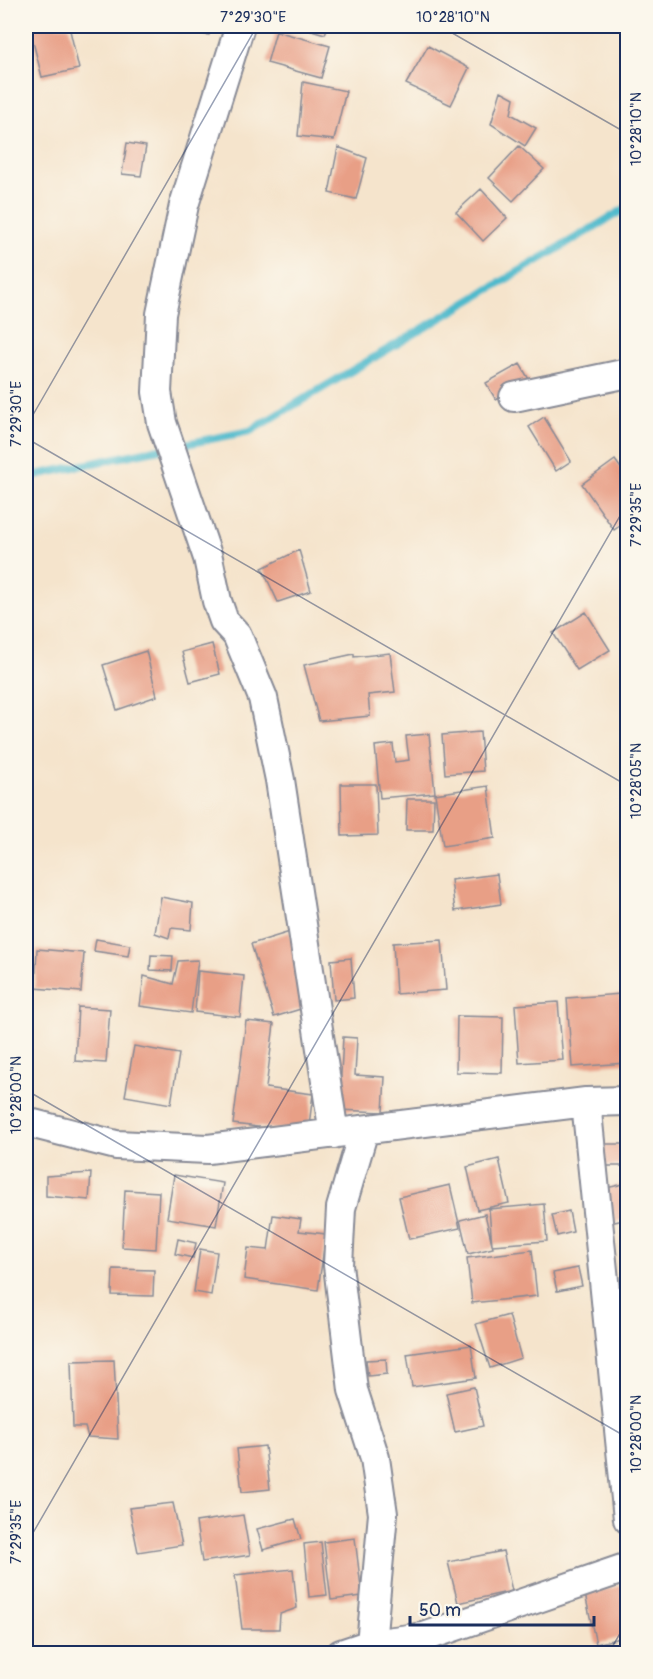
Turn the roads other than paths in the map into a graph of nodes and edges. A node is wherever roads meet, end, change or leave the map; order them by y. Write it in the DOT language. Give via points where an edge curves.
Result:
graph roads {
  1 [pos="240,26"];
  2 [pos="627,374"];
  3 [pos="513,397"];
  4 [pos="627,1101"];
  5 [pos="586,1102"];
  6 [pos="26,1122"];
  7 [pos="364,1130"];
  8 [pos="334,1134"];
  9 [pos="627,1519"];
  10 [pos="627,1568"];
  11 [pos="371,1644"];
  12 [pos="426,1645"];
  13 [pos="341,1653"];
  1 -- 8 [label="street" via="184,206 161,314 157,392 162,423 208,558 224,621 237,635 263,698 280,780"];
  2 -- 3 [label="street"];
  4 -- 5 [label="street"];
  5 -- 7 [label="street"];
  5 -- 9 [label="street"];
  6 -- 8 [label="street" via="116,1145 208,1149"];
  7 -- 8 [label="street"];
  7 -- 11 [label="street" via="341,1208 338,1265 354,1390 375,1458 382,1514"];
  10 -- 12 [label="street"];
  11 -- 12 [label="street"];
  11 -- 13 [label="street"];
}
